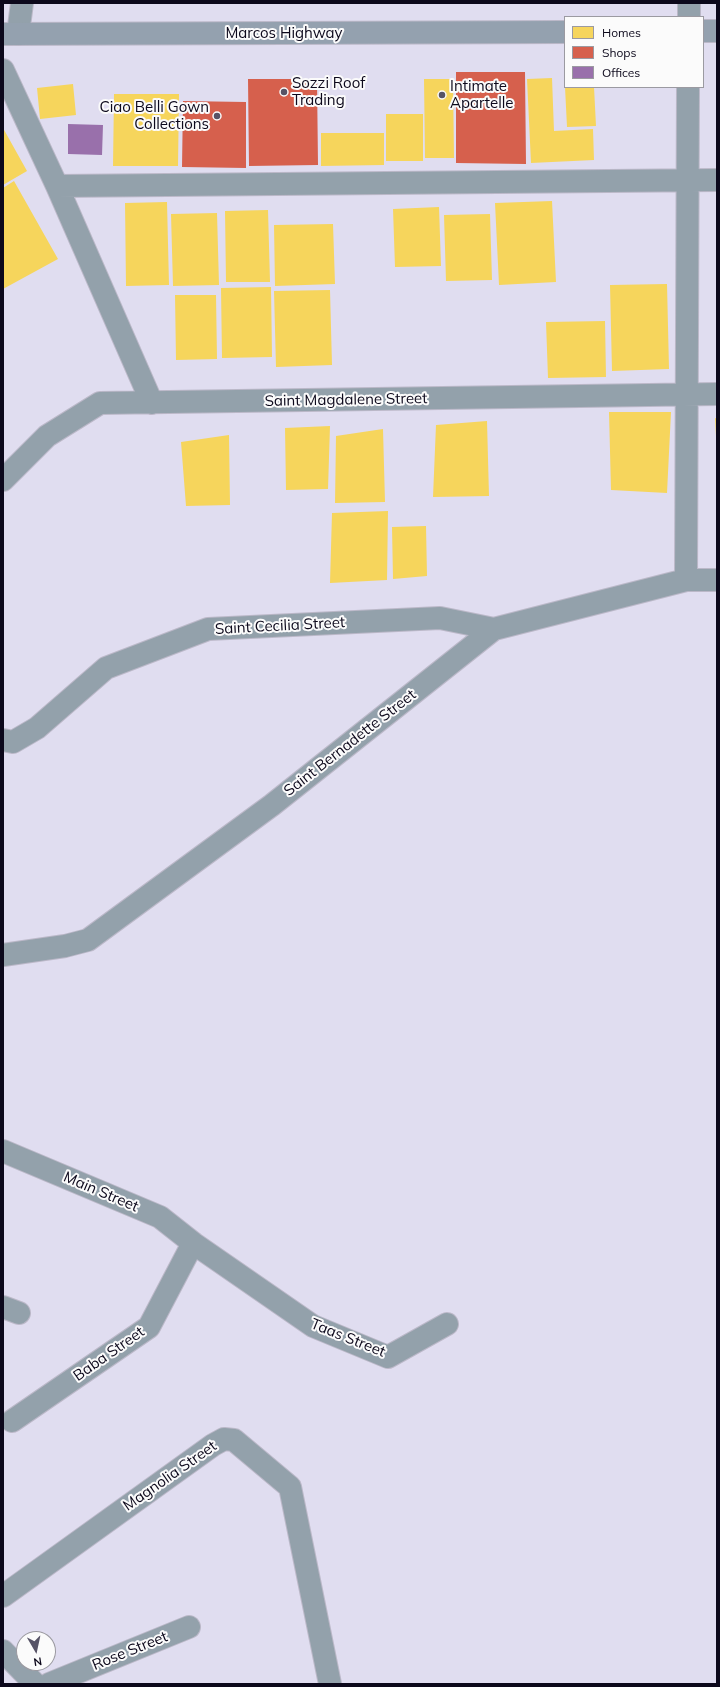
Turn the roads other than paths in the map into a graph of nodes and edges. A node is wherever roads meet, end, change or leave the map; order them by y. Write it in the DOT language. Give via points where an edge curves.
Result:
graph roads {
  1 [pos="22,3"];
  2 [pos="689,3"];
  3 [pos="688,16"];
  4 [pos="704,31"];
  5 [pos="717,31"];
  6 [pos="564,32"];
  7 [pos="10,34"];
  8 [pos="3,70"];
  9 [pos="688,88"];
  10 [pos="688,180"];
  11 [pos="717,180"];
  12 [pos="57,186"];
  13 [pos="687,394"];
  14 [pos="717,394"];
  15 [pos="152,403"];
  16 [pos="3,480"];
  17 [pos="686,580"];
  18 [pos="717,580"];
  19 [pos="494,629"];
  20 [pos="3,740"];
  21 [pos="3,955"];
  22 [pos="3,1151"];
  23 [pos="193,1244"];
  24 [pos="447,1324"];
  25 [pos="12,1421"];
  26 [pos="3,1596"];
  27 [pos="189,1627"];
  28 [pos="3,1651"];
  29 [pos="35,1684"];
  30 [pos="49,1684"];
  31 [pos="330,1684"];
  1 -- 7 [label="street"];
  2 -- 3 [label="street"];
  4 -- 5 [label="main road"];
  6 -- 7 [label="main road, Marcos Highway"];
  8 -- 12 [label="street"];
  9 -- 10 [label="street"];
  10 -- 11 [label="street"];
  10 -- 12 [label="street"];
  10 -- 13 [label="street"];
  12 -- 15 [label="street"];
  13 -- 14 [label="street, Saint Magdalene Street"];
  13 -- 15 [label="street, Saint Magdalene Street"];
  13 -- 17 [label="street"];
  15 -- 16 [label="street, Saint Magdalene Street" via="100,404 47,436"];
  17 -- 18 [label="street, Saint Bernadette Street"];
  17 -- 19 [label="street, Saint Bernadette Street"];
  19 -- 20 [label="street, Saint Cecilia Street" via="440,618 208,629 106,668 37,728 13,742"];
  19 -- 21 [label="street, Saint Bernadette Street" via="272,805 88,940"];
  22 -- 23 [label="street, Main Street" via="160,1217"];
  23 -- 24 [label="street, Taas Street" via="313,1326 388,1357"];
  23 -- 25 [label="street, Baba Street" via="149,1327"];
  26 -- 31 [label="street, Magnolia Street" via="213,1445 224,1439 234,1440 290,1487"];
  27 -- 30 [label="street, Rose Street"];
  28 -- 29 [label="street"];
}
